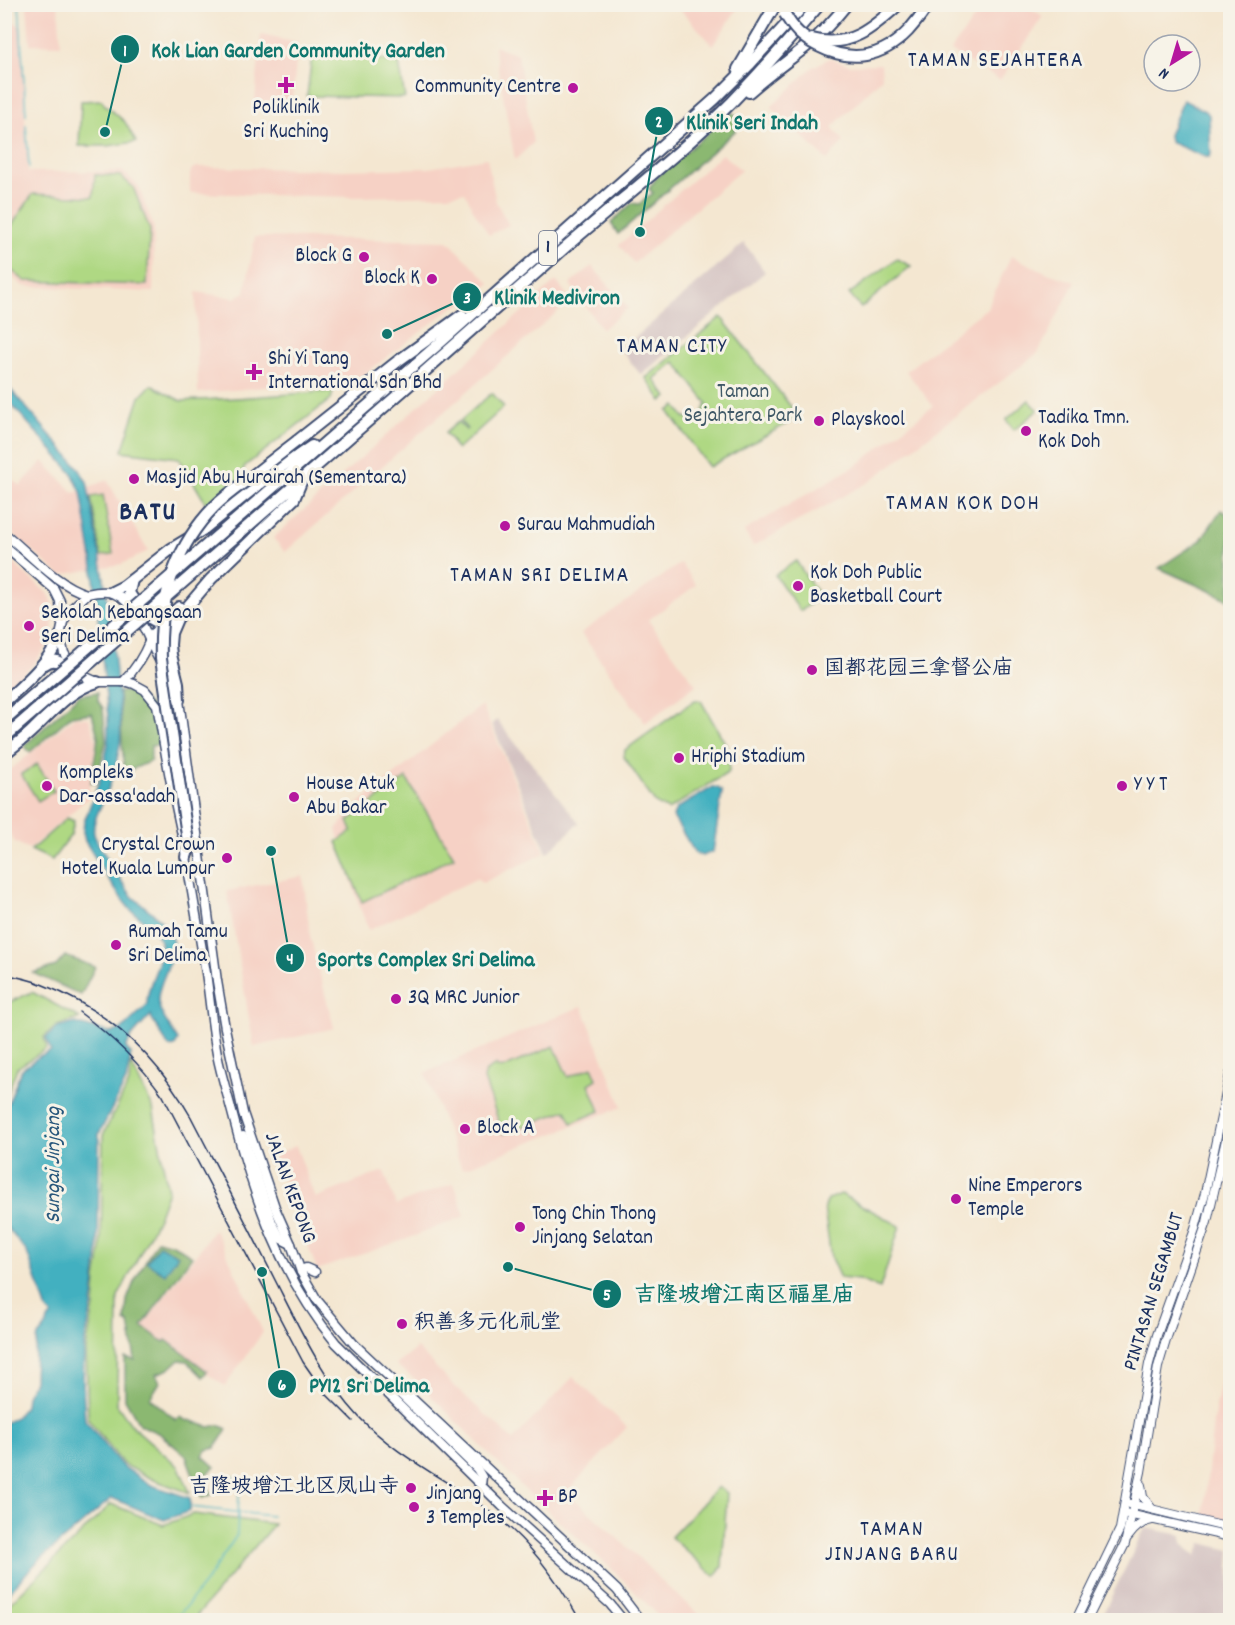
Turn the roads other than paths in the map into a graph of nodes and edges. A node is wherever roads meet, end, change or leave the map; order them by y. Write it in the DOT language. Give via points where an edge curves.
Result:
graph roads {
  1 [pos="776,4"];
  2 [pos="805,4"];
  3 [pos="819,4"];
  4 [pos="847,4"];
  5 [pos="899,4"];
  6 [pos="928,4"];
  7 [pos="783,9"];
  8 [pos="715,99"];
  9 [pos="697,135"];
  10 [pos="522,270"];
  11 [pos="327,440"];
  12 [pos="302,480"];
  13 [pos="4,533"];
  14 [pos="4,546"];
  15 [pos="211,579"];
  16 [pos="132,580"];
  17 [pos="111,592"];
  18 [pos="89,593"];
  19 [pos="169,618"];
  20 [pos="60,632"];
  21 [pos="150,640"];
  22 [pos="40,668"];
  23 [pos="123,682"];
  24 [pos="100,683"];
  25 [pos="179,700"];
  26 [pos="4,702"];
  27 [pos="157,705"];
  28 [pos="49,714"];
  29 [pos="4,720"];
  30 [pos="4,738"];
  31 [pos="4,754"];
  32 [pos="186,857"];
  33 [pos="1230,1074"];
  34 [pos="227,1094"];
  35 [pos="1230,1099"];
  36 [pos="1230,1122"];
  37 [pos="1212,1160"];
  38 [pos="288,1241"];
  39 [pos="301,1272"];
  40 [pos="315,1272"];
  41 [pos="298,1290"];
  42 [pos="382,1371"];
  43 [pos="1141,1472"];
  44 [pos="481,1485"];
  45 [pos="1126,1503"];
  46 [pos="1135,1505"];
  47 [pos="1153,1510"];
  48 [pos="1128,1514"];
  49 [pos="1154,1520"];
  50 [pos="1230,1528"];
  51 [pos="1230,1537"];
  52 [pos="1125,1544"];
  53 [pos="623,1620"];
  54 [pos="640,1620"];
  55 [pos="1076,1620"];
  56 [pos="1087,1620"];
  1 -- 8 [label="highway" via="747,56"];
  2 -- 8 [label="highway, 1"];
  3 -- 9 [label="highway, 1" via="732,102"];
  4 -- 9 [label="highway" via="808,44"];
  5 -- 7 [label="highway, bridge" via="862,33 840,41 812,39 796,27"];
  6 -- 7 [label="highway, bridge" via="895,42 873,54 859,56 834,53 806,40 791,26"];
  8 -- 10 [label="highway, 1"];
  9 -- 12 [label="highway, 1"];
  10 -- 11 [label="highway, 1"];
  10 -- 32 [label="highway, bridge" via="398,361 214,506 187,543 173,571 161,629 161,659 188,842"];
  11 -- 16 [label="highway" via="275,471 204,529"];
  11 -- 29 [label="highway, 1, bridge"];
  12 -- 15 [label="highway" via="294,499"];
  12 -- 30 [label="highway, 1, bridge"];
  13 -- 18 [label="main road" via="61,581"];
  14 -- 20 [label="main road" via="56,592 61,610"];
  15 -- 19 [label="highway" via="201,583"];
  15 -- 25 [label="highway" via="180,615 171,633"];
  16 -- 17 [label="highway"];
  16 -- 19 [label="highway" via="129,593 145,613 157,622"];
  17 -- 18 [label="main road"];
  17 -- 21 [label="main road" via="137,614"];
  18 -- 20 [label="main road" via="69,611"];
  19 -- 21 [label="highway"];
  20 -- 22 [label="highway"];
  20 -- 24 [label="main road" via="64,653 73,667"];
  21 -- 23 [label="main road" via="141,662"];
  21 -- 25 [label="main road, JALAN KEPONG"];
  22 -- 26 [label="highway"];
  22 -- 28 [label="highway" via="54,660 65,667 73,680"];
  23 -- 24 [label="main road"];
  23 -- 27 [label="main road" via="145,690"];
  24 -- 28 [label="highway" via="87,685"];
  25 -- 27 [label="main road" via="168,686 160,687"];
  25 -- 38 [label="main road, JALAN KEPONG" via="217,981 236,1082 253,1144"];
  27 -- 32 [label="main road, JALAN KEPONG"];
  28 -- 31 [label="highway"];
  32 -- 34 [label="main road, JALAN KEPONG" via="217,1056"];
  33 -- 37 [label="main road, PINTASAN SEGAMBUT"];
  34 -- 38 [label="main road" via="272,1221 281,1239"];
  34 -- 41 [label="main road, JALAN KEPONG" via="263,1215"];
  35 -- 37 [label="main road"];
  36 -- 43 [label="main road, PINTASAN SEGAMBUT" via="1207,1222 1158,1367"];
  37 -- 45 [label="main road, PINTASAN SEGAMBUT" via="1195,1228 1149,1365"];
  38 -- 39 [label="main road, JALAN KEPONG"];
  38 -- 41 [label="main road" via="284,1247 286,1257"];
  39 -- 40 [label="main road" via="306,1268"];
  39 -- 42 [label="main road, JALAN KEPONG" via="328,1314"];
  41 -- 44 [label="main road, JALAN KEPONG" via="336,1343"];
  42 -- 44 [label="main road" via="477,1469"];
  42 -- 54 [label="main road, JALAN KEPONG" via="616,1590"];
  43 -- 46 [label="main road, PINTASAN SEGAMBUT"];
  43 -- 47 [label="main road" via="1142,1492"];
  44 -- 53 [label="main road, JALAN KEPONG"];
  45 -- 46 [label="main road"];
  45 -- 48 [label="main road, PINTASAN SEGAMBUT"];
  46 -- 47 [label="main road"];
  46 -- 48 [label="main road, PINTASAN SEGAMBUT"];
  47 -- 50 [label="main road"];
  48 -- 49 [label="main road"];
  48 -- 52 [label="main road, PINTASAN SEGAMBUT"];
  48 -- 55 [label="main road, PINTASAN SEGAMBUT"];
  49 -- 51 [label="main road"];
  49 -- 52 [label="main road" via="1138,1526"];
  52 -- 56 [label="main road, PINTASAN SEGAMBUT"];
}
